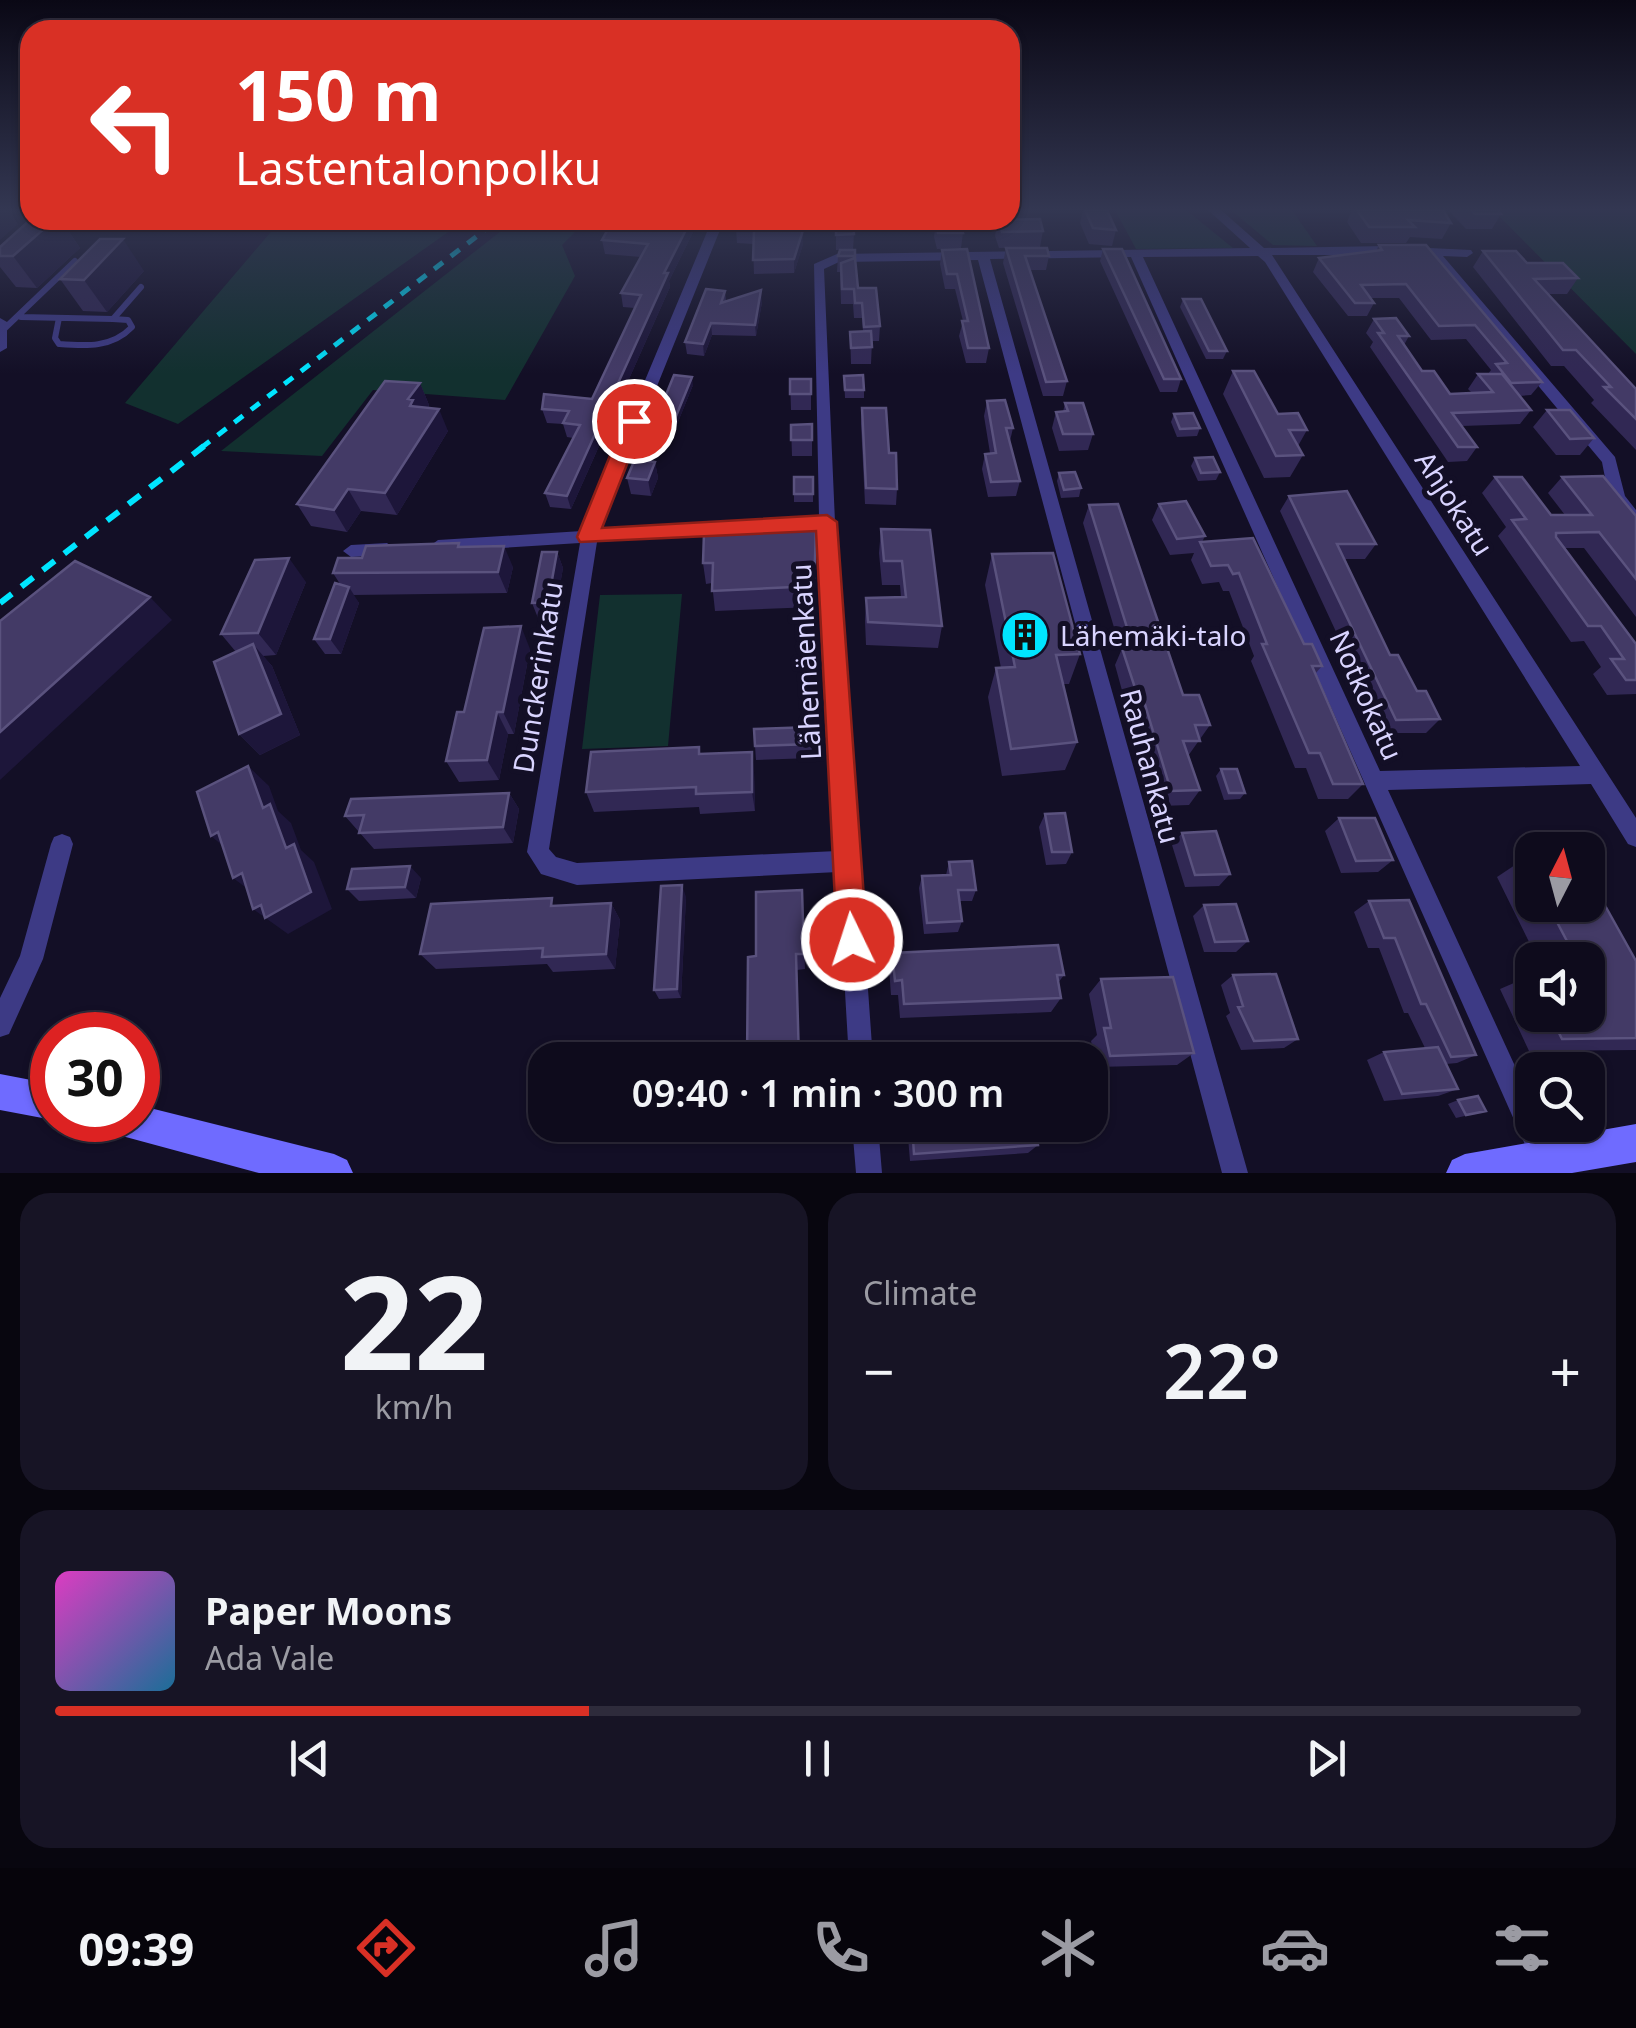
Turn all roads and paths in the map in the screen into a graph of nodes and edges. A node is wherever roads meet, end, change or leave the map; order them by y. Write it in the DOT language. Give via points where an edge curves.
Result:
graph roads {
  1 [pos="71,265"];
  2 [pos="700,265"];
  3 [pos="820,265"];
  4 [pos="986,265"];
  5 [pos="1141,265"];
  6 [pos="1272,265"];
  7 [pos="1444,265"];
  8 [pos="141,287"];
  9 [pos="20,317"];
  10 [pos="58,318"];
  11 [pos="113,319"];
  12 [pos="2,326"];
  13 [pos="0,348"];
  14 [pos="1636,520"];
  15 [pos="827,522"];
  16 [pos="588,537"];
  17 [pos="351,551"];
  18 [pos="1597,775"];
  19 [pos="1372,781"];
  20 [pos="1636,837"];
  21 [pos="62,844"];
  22 [pos="846,861"];
  23 [pos="0,1026"];
  24 [pos="860,1042"];
  25 [pos="0,1092"];
  26 [pos="30,1098"];
  27 [pos="160,1129"];
  28 [pos="867,1142"];
  29 [pos="1636,1143"];
  30 [pos="1544,1158"];
  31 [pos="1476,1172"];
  32 [pos="334,1173"];
  33 [pos="869,1173"];
  34 [pos="1235,1173"];
  1 -- 9 [label="lane"];
  2 -- 16 [label="street, Dunckerinkatu"];
  3 -- 15 [label="street, Lähemäenkatu"];
  4 -- 34 [label="street, Rauhankatu"];
  5 -- 19 [label="street, Notkokatu"];
  6 -- 18 [label="street, Ahjokatu"];
  7 -- 14 [label="street" via="1610,461 1618,498"];
  8 -- 11 [label="lane"];
  9 -- 10 [label="lane"];
  9 -- 12 [label="lane"];
  10 -- 11 [label="lane"];
  10 -- 11 [label="lane" via="54,338 75,345 111,343 132,327"];
  12 -- 13 [label="street"];
  15 -- 16 [label="street"];
  15 -- 22 [label="street, Lähemäenkatu"];
  16 -- 17 [label="street"];
  16 -- 22 [label="street, Dunckerinkatu" via="538,852 549,866 577,874"];
  18 -- 19 [label="street"];
  18 -- 20 [label="street, Ahjokatu"];
  19 -- 30 [label="street, Notkokatu"];
  21 -- 23 [label="street" via="31,959"];
  22 -- 24 [label="street, Lähemäenkatu"];
  25 -- 26 [label="main road"];
  27 -- 32 [label="main road"];
  28 -- 33 [label="street"];
  29 -- 30 [label="main road"];
  30 -- 31 [label="main road"];
}
